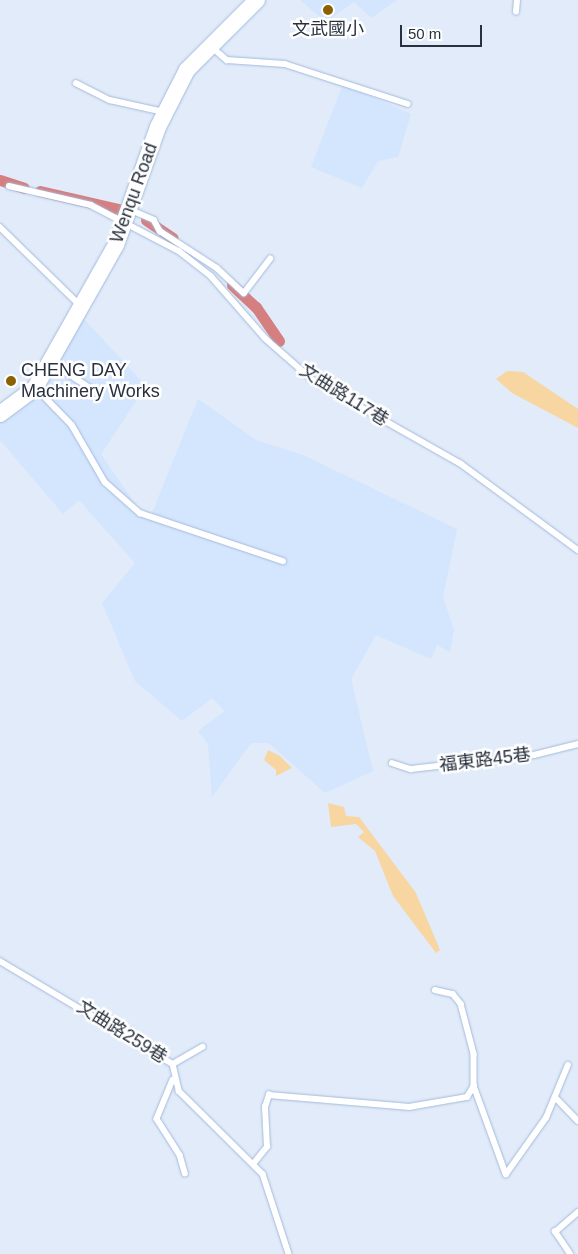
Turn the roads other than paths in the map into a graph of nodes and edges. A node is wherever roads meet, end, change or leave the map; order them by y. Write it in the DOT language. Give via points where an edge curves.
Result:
graph roads {
  1 [pos="517,0"];
  2 [pos="252,1"];
  3 [pos="516,12"];
  4 [pos="209,45"];
  5 [pos="76,83"];
  6 [pos="408,104"];
  7 [pos="164,112"];
  8 [pos="9,186"];
  9 [pos="129,215"];
  10 [pos="0,227"];
  11 [pos="270,259"];
  12 [pos="80,305"];
  13 [pos="50,362"];
  14 [pos="89,387"];
  15 [pos="35,388"];
  16 [pos="0,414"];
  17 [pos="578,550"];
  18 [pos="283,561"];
  19 [pos="578,744"];
  20 [pos="392,762"];
  21 [pos="0,961"];
  22 [pos="435,990"];
  23 [pos="203,1047"];
  24 [pos="173,1064"];
  25 [pos="568,1065"];
  26 [pos="173,1080"];
  27 [pos="474,1086"];
  28 [pos="557,1099"];
  29 [pos="578,1121"];
  30 [pos="254,1163"];
  31 [pos="185,1173"];
  32 [pos="578,1212"];
  33 [pos="289,1254"];
  34 [pos="570,1254"];
  1 -- 3 [label="lane"];
  2 -- 4 [label="street, Wenqu Road"];
  4 -- 6 [label="lane" via="226,60 285,64"];
  4 -- 7 [label="street, Wenqu Road" via="188,70"];
  5 -- 7 [label="lane" via="110,100"];
  7 -- 9 [label="street, Wenqu Road"];
  8 -- 9 [label="lane"];
  9 -- 11 [label="lane" via="154,220 160,230 217,268 244,294"];
  9 -- 12 [label="street, Wenqu Road"];
  9 -- 17 [label="lane, 文曲路117巷" via="212,276 265,338 313,380 460,463"];
  10 -- 12 [label="lane"];
  12 -- 13 [label="street, Wenqu Road"];
  13 -- 14 [label="lane"];
  13 -- 15 [label="street, Wenqu Road"];
  15 -- 16 [label="street, Wenqu Road"];
  15 -- 18 [label="lane" via="72,424 105,482 140,513"];
  19 -- 20 [label="lane, 福東路45巷" via="534,755 411,769"];
  21 -- 24 [label="lane, 文曲路259巷"];
  22 -- 27 [label="lane" via="454,994 461,1004 474,1054"];
  23 -- 24 [label="lane"];
  24 -- 26 [label="lane, 文曲路259巷"];
  25 -- 28 [label="lane"];
  26 -- 30 [label="lane, 文曲路259巷" via="179,1091"];
  26 -- 31 [label="lane" via="157,1119 180,1155"];
  27 -- 28 [label="lane" via="506,1174"];
  27 -- 30 [label="lane" via="467,1097 409,1107 269,1095 265,1106 267,1147"];
  28 -- 29 [label="lane"];
  30 -- 33 [label="lane, 文曲路259巷" via="263,1174"];
  32 -- 34 [label="lane" via="555,1232"];
}
